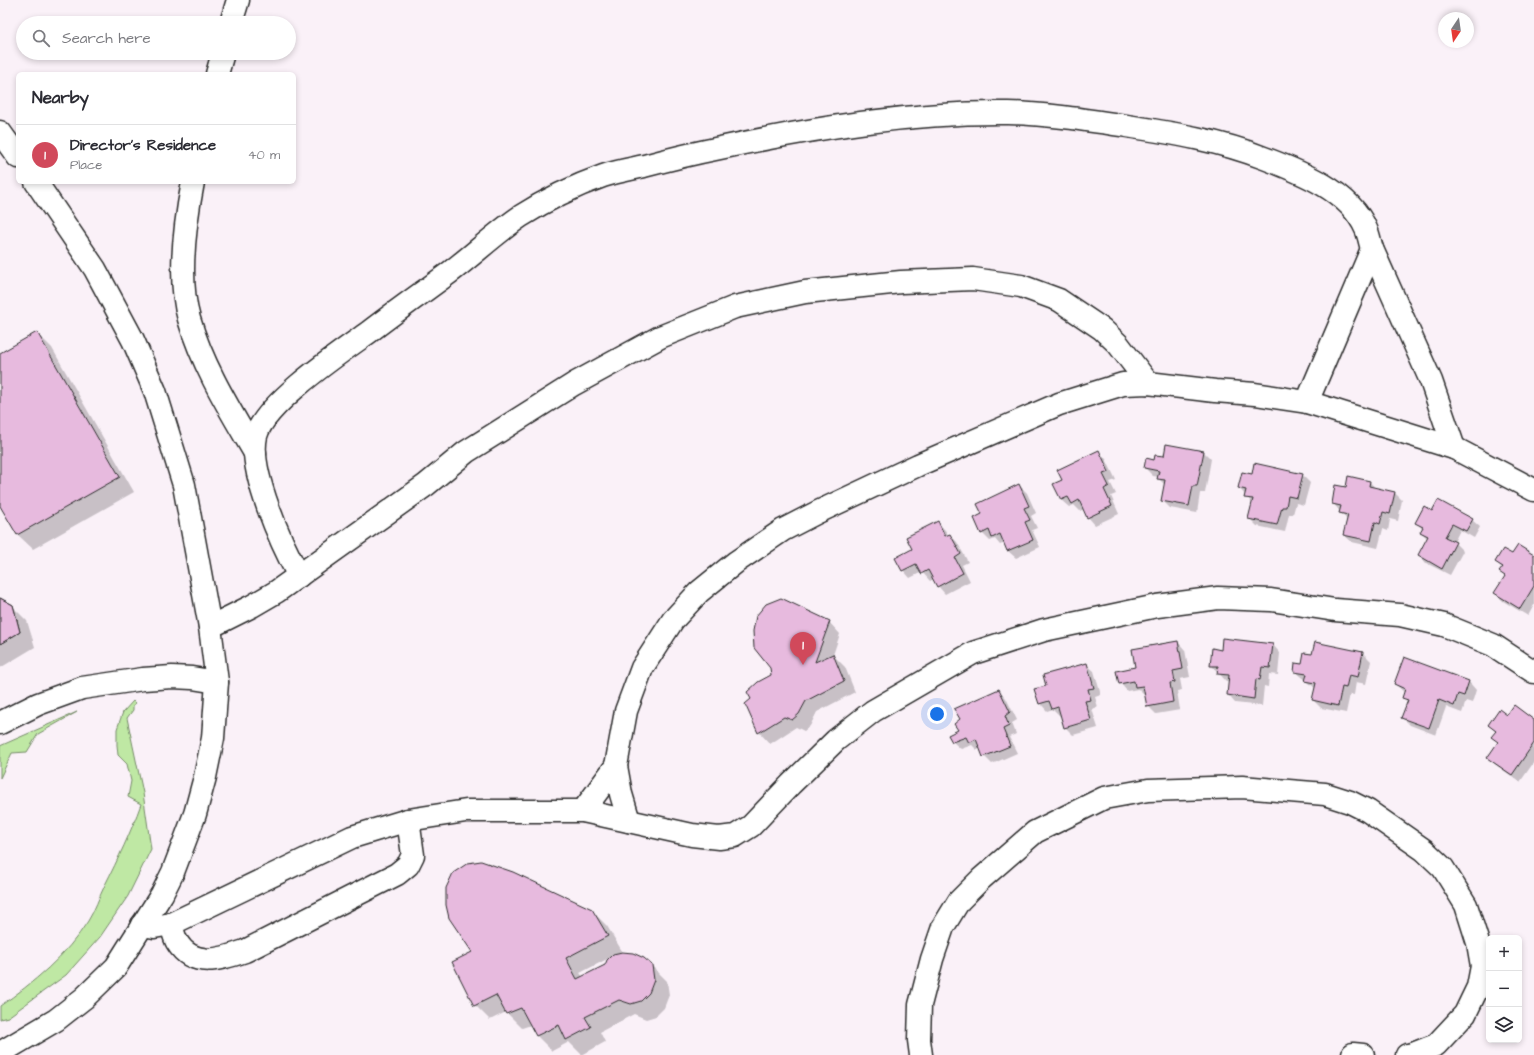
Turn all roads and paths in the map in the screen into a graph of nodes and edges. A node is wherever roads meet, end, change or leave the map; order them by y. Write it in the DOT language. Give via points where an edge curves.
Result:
graph roads {
  1 [pos="238,0"];
  2 [pos="233,16"];
  3 [pos="220,60"];
  4 [pos="217,72"];
  5 [pos="0,132"];
  6 [pos="16,154"];
  7 [pos="37,184"];
  8 [pos="193,184"];
  9 [pos="1372,249"];
  10 [pos="1148,383"];
  11 [pos="1307,402"];
  12 [pos="1454,448"];
  13 [pos="255,453"];
  14 [pos="1534,490"];
  15 [pos="299,576"];
  16 [pos="210,626"];
  17 [pos="1534,672"];
  18 [pos="217,682"];
  19 [pos="0,723"];
  20 [pos="616,766"];
  21 [pos="582,811"];
  22 [pos="408,820"];
  23 [pos="629,821"];
  24 [pos="171,924"];
  25 [pos="142,925"];
  26 [pos="0,1053"];
  27 [pos="921,1055"];
  28 [pos="1407,1055"];
  1 -- 2 [label="lane"];
  3 -- 4 [label="lane"];
  5 -- 6 [label="lane"];
  7 -- 16 [label="lane" via="95,269 133,340 155,391 184,484"];
  8 -- 13 [label="lane" via="184,250 184,285 189,318 205,362"];
  9 -- 11 [label="lane"];
  9 -- 12 [label="lane" via="1431,381"];
  9 -- 13 [label="lane" via="1366,229 1346,201 1293,169 1250,152 1149,129 1070,117 1008,113 934,116 778,135 606,175 565,191 521,217 305,380 280,402 263,420 256,436"];
  10 -- 11 [label="lane"];
  10 -- 15 [label="lane" via="1118,344 1102,329 1059,300 1021,286 973,280 901,282 805,292 735,307 660,337 574,384 466,452 426,485"];
  10 -- 20 [label="lane" via="1123,384 1096,392 1059,404 996,431 818,512 783,530 736,562 699,592 673,620 642,668 626,711"];
  11 -- 12 [label="lane"];
  12 -- 14 [label="lane"];
  13 -- 15 [label="lane" via="256,466 268,507"];
  15 -- 16 [label="lane" via="252,606"];
  16 -- 18 [label="lane"];
  17 -- 23 [label="lane" via="1486,642 1444,625 1400,615 1335,610 1272,600 1218,598 1157,606 1044,630 973,653 873,711 836,740 755,822 736,836 719,838 692,835"];
  18 -- 19 [label="lane" via="172,677 82,688 38,704"];
  18 -- 25 [label="lane" via="213,738 196,814 173,872"];
  20 -- 21 [label="lane"];
  20 -- 23 [label="lane"];
  21 -- 22 [label="lane" via="466,811"];
  21 -- 23 [label="lane"];
  22 -- 24 [label="lane" via="352,837"];
  22 -- 24 [label="lane" via="413,855 408,865 397,874 245,950 223,958 192,958 182,950"];
  24 -- 25 [label="lane" via="154,927"];
  25 -- 26 [label="lane" via="116,967 84,998 56,1020"];
  27 -- 28 [label="lane" via="920,1005 932,959 944,927 959,901 1035,832 1104,798 1148,790 1242,787 1325,794 1368,811 1424,850 1443,868 1466,905 1478,942 1482,966 1478,988 1465,1014 1436,1045"];
}
